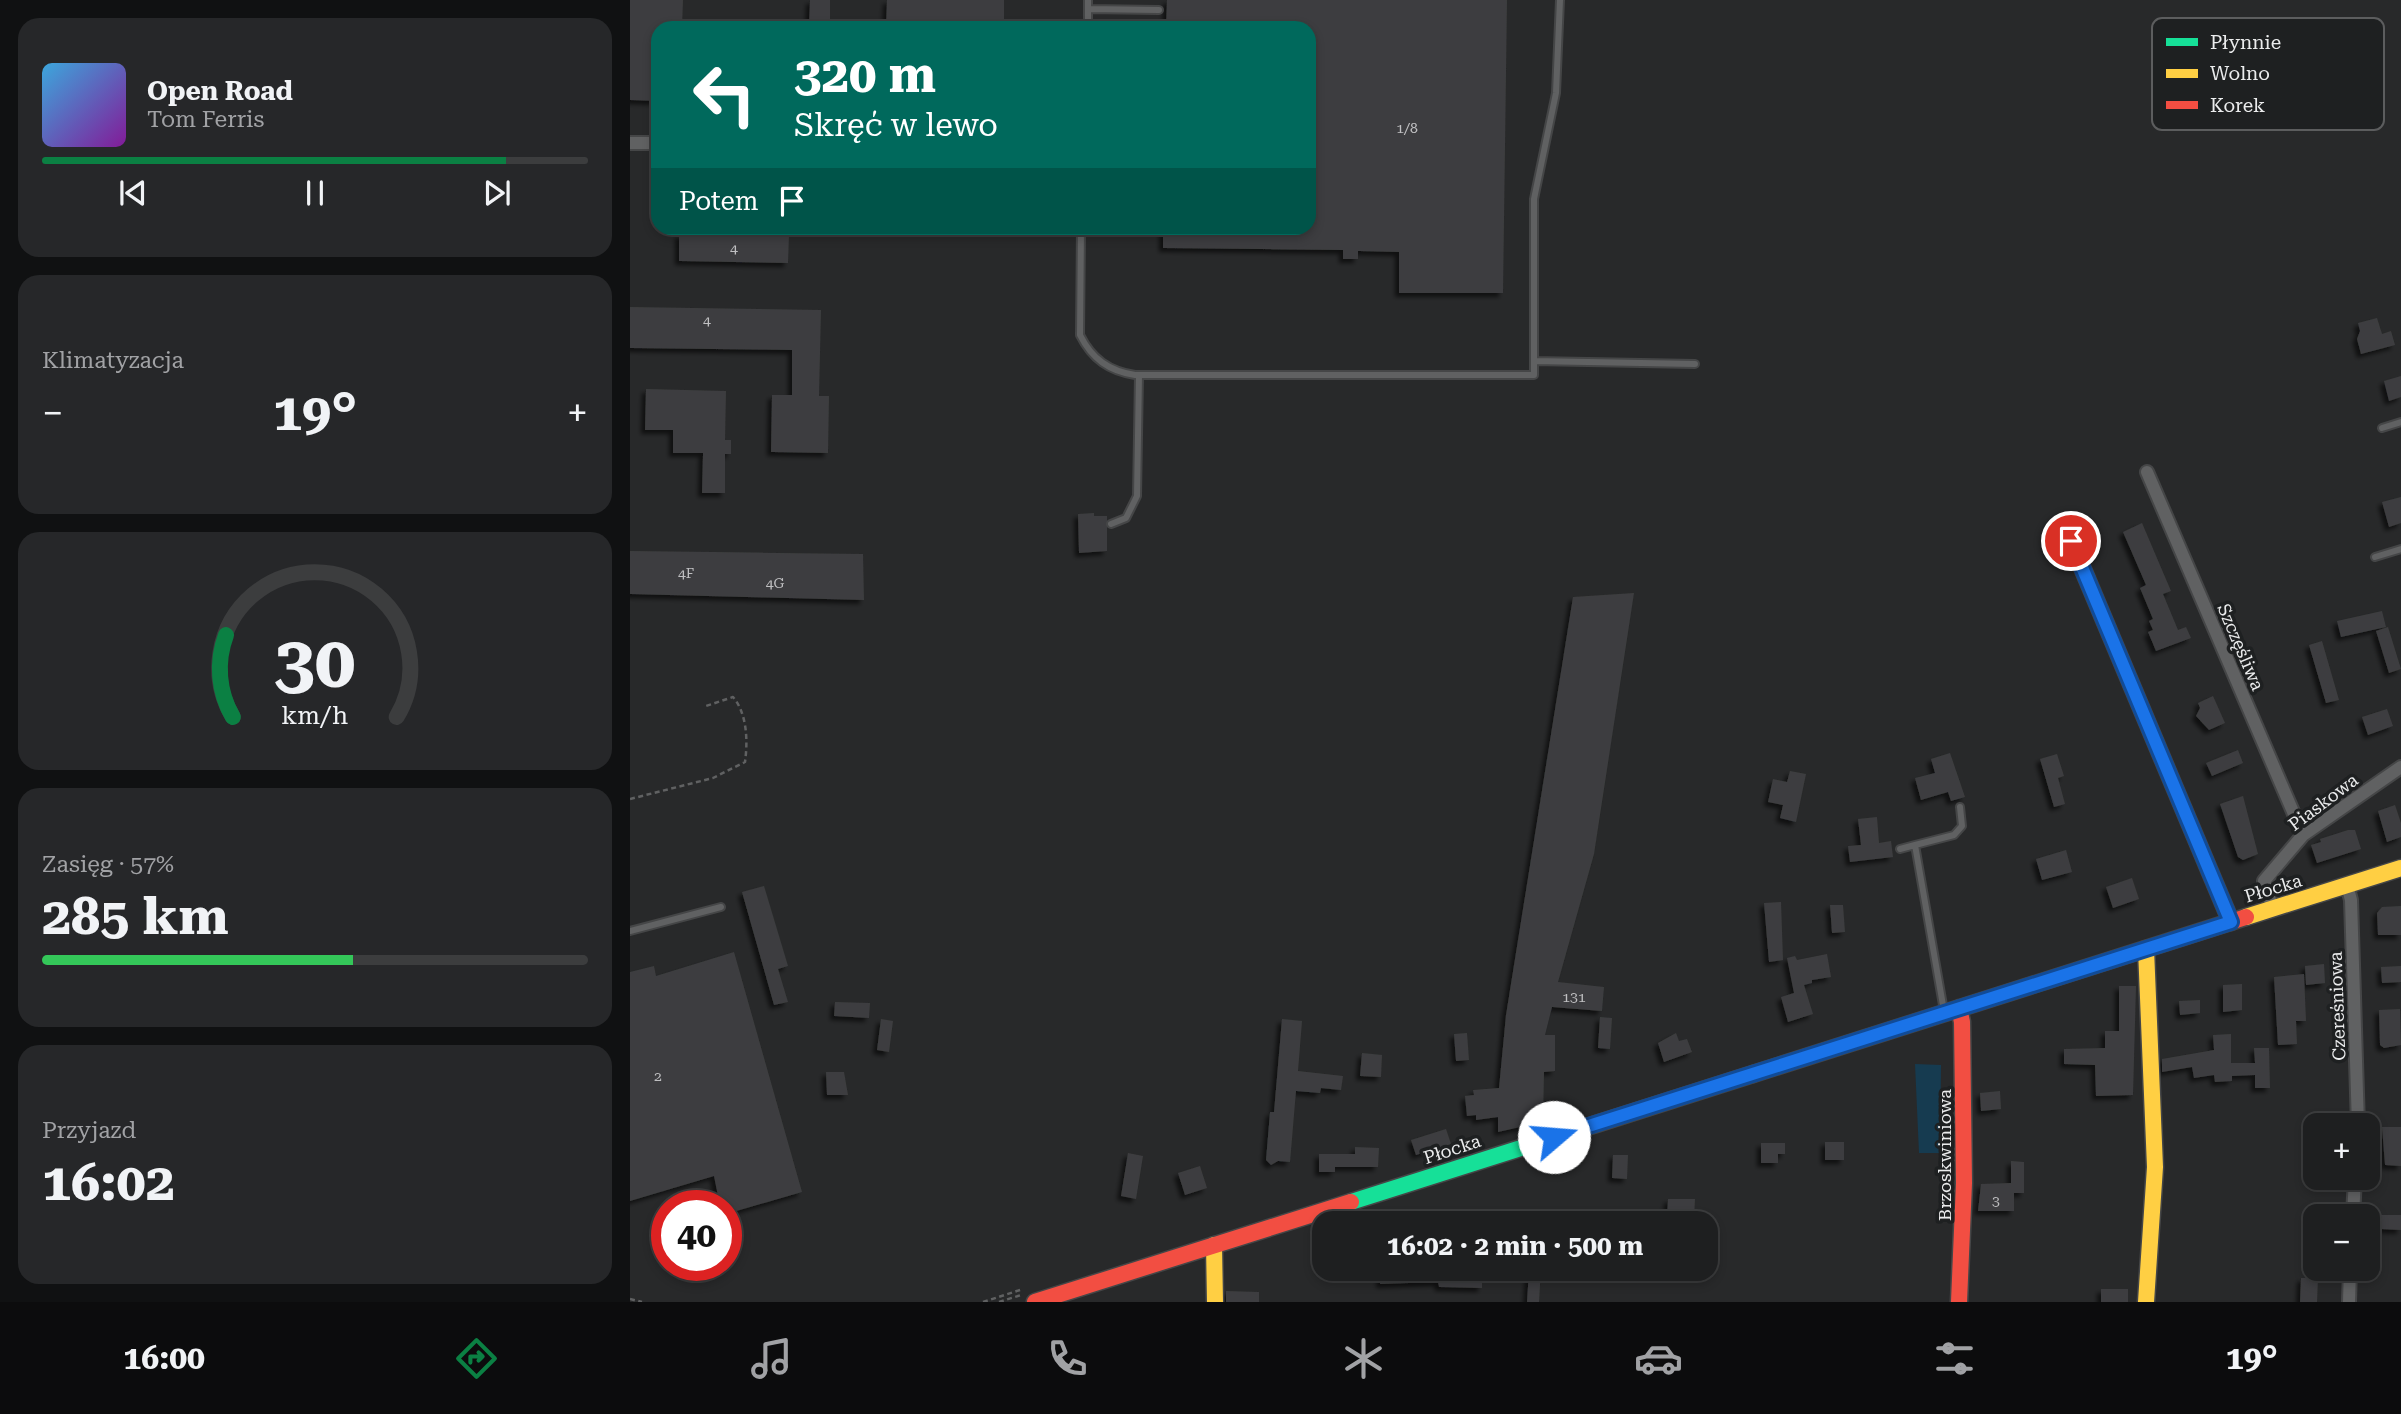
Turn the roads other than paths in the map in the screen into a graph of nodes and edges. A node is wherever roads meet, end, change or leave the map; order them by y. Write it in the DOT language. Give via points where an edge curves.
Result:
graph roads {
  1 [pos="1088,0"];
  2 [pos="1560,0"];
  3 [pos="1088,9"];
  4 [pos="1159,10"];
  5 [pos="1088,21"];
  6 [pos="630,143"];
  7 [pos="651,143"];
  8 [pos="1081,235"];
  9 [pos="1534,361"];
  10 [pos="1695,364"];
  11 [pos="1139,374"];
  12 [pos="2401,422"];
  13 [pos="2382,428"];
  14 [pos="2147,472"];
  15 [pos="1111,524"];
  16 [pos="2071,541"];
  17 [pos="2401,549"];
  18 [pos="2375,557"];
  19 [pos="2401,767"];
  20 [pos="1961,807"];
  21 [pos="2303,835"];
  22 [pos="1916,845"];
  23 [pos="1900,849"];
  24 [pos="2401,868"];
  25 [pos="2347,885"];
  26 [pos="721,907"];
  27 [pos="2273,909"];
  28 [pos="2231,922"];
  29 [pos="630,930"];
  30 [pos="2146,949"];
  31 [pos="1951,1010"];
  32 [pos="2358,1113"];
  33 [pos="1214,1245"];
  34 [pos="2350,1281"];
  35 [pos="1035,1302"];
  36 [pos="1215,1302"];
  37 [pos="1959,1302"];
  38 [pos="2146,1302"];
  39 [pos="2349,1302"];
  1 -- 3 [label="lane"];
  2 -- 9 [label="lane" via="1556,93 1534,199"];
  3 -- 4 [label="lane"];
  3 -- 5 [label="lane"];
  6 -- 7 [label="street"];
  8 -- 11 [label="lane" via="1080,335 1087,350 1114,372"];
  9 -- 10 [label="lane"];
  9 -- 11 [label="lane" via="1534,375"];
  11 -- 15 [label="lane" via="1137,496 1126,518"];
  12 -- 13 [label="lane"];
  14 -- 21 [label="street, Szczęśliwa"];
  16 -- 28 [label="street"];
  17 -- 18 [label="lane"];
  19 -- 21 [label="street, Piaskowa"];
  20 -- 22 [label="lane" via="1962,827 1954,835"];
  21 -- 27 [label="street, Piaskowa" via="2264,881"];
  22 -- 23 [label="lane"];
  22 -- 31 [label="lane"];
  24 -- 25 [label="street, Płocka"];
  25 -- 27 [label="street, Płocka"];
  25 -- 32 [label="street, Czereśniowa"];
  26 -- 29 [label="lane"];
  27 -- 28 [label="street, Płocka"];
  28 -- 30 [label="street, Płocka"];
  30 -- 31 [label="street, Płocka"];
  30 -- 38 [label="street" via="2155,1167"];
  31 -- 33 [label="street, Płocka"];
  31 -- 37 [label="street, Brzoskwiniowa" via="1962,1022 1965,1183"];
  33 -- 35 [label="street, Płocka"];
  33 -- 36 [label="street"];
  34 -- 39 [label="street"];
}
